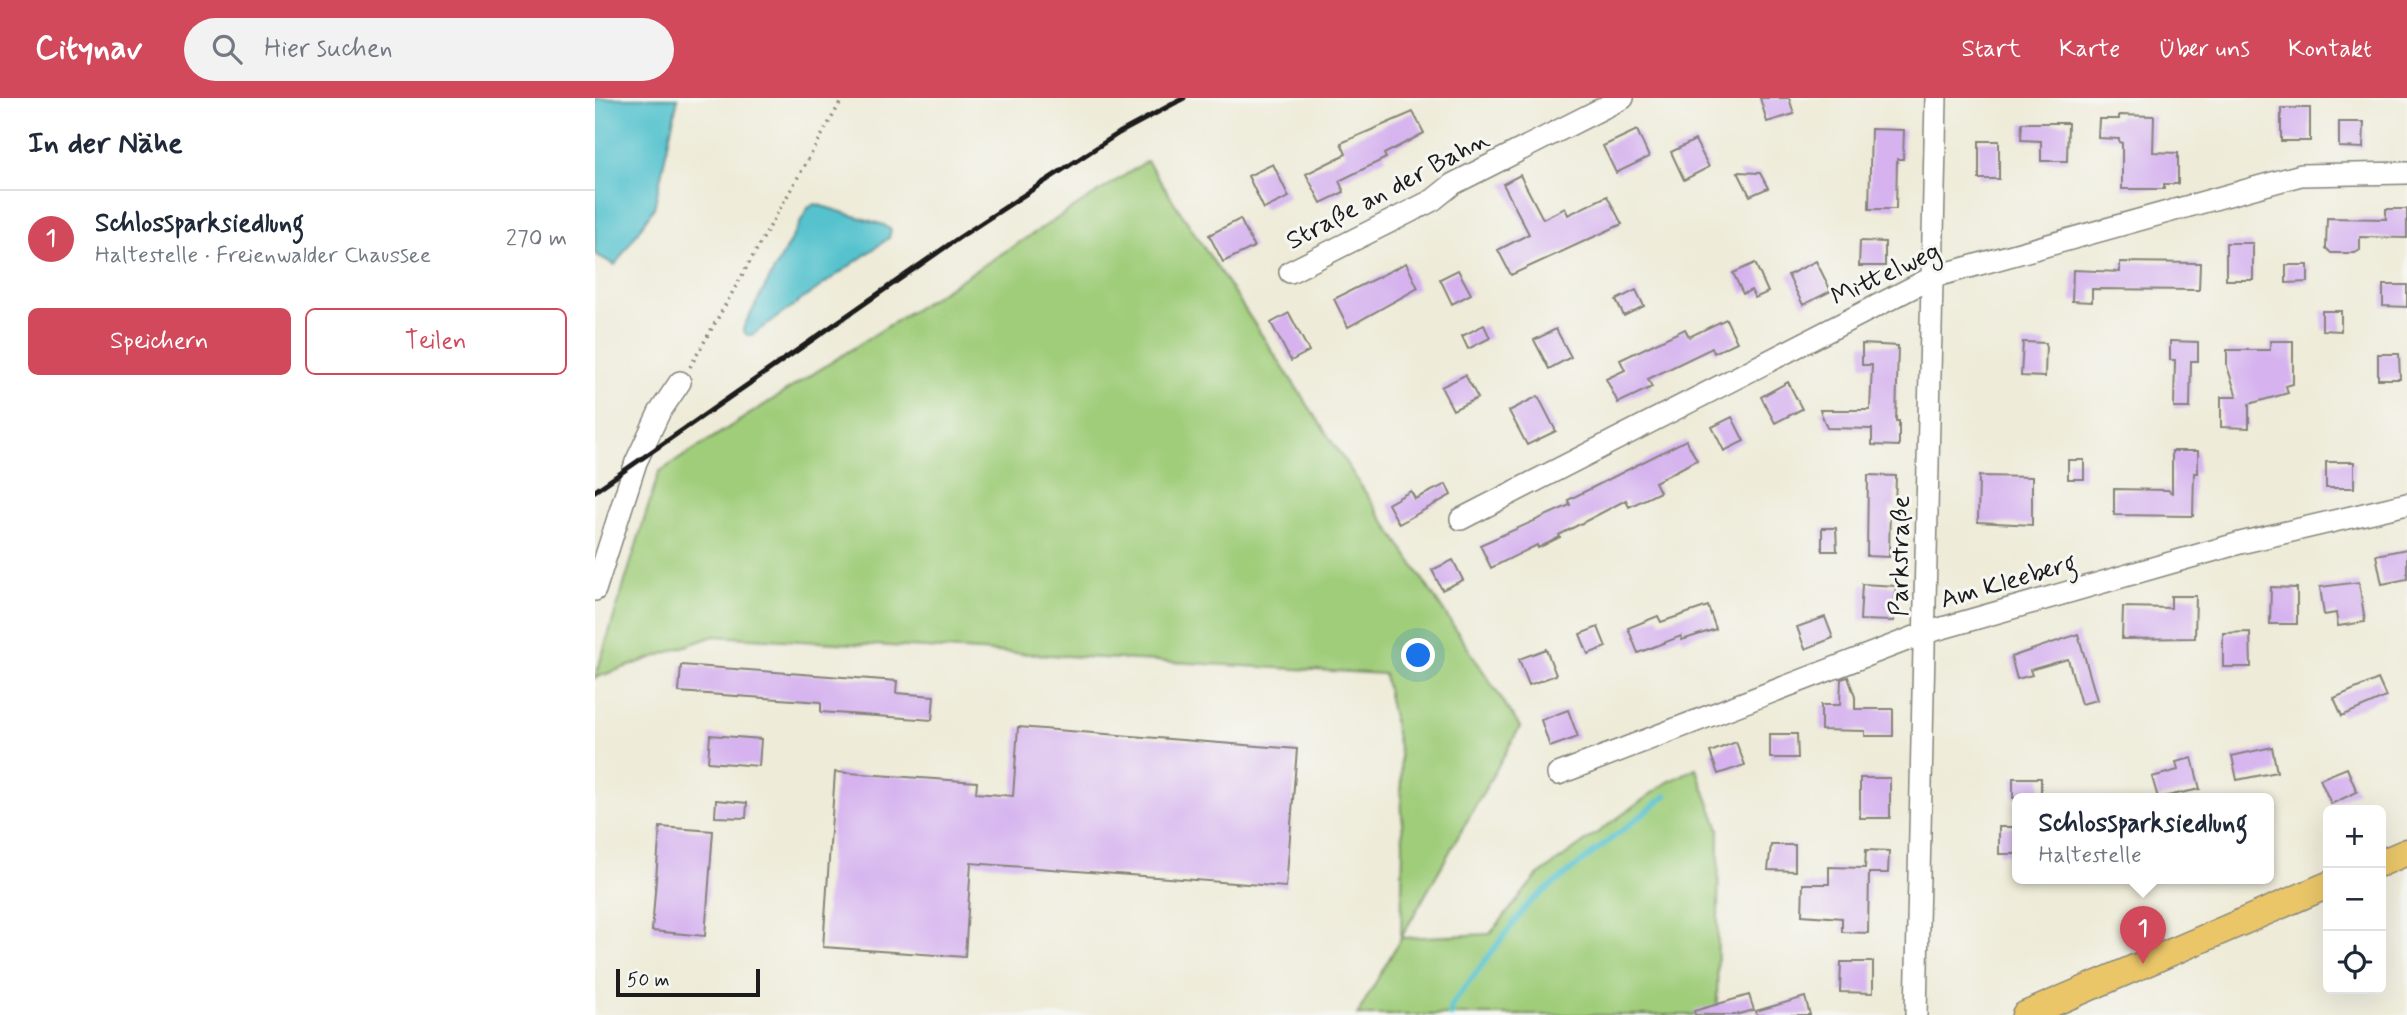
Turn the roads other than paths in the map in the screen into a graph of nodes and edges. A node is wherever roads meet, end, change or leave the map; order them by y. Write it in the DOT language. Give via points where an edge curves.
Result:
graph roads {
  1 [pos="1623,98"];
  2 [pos="1936,98"];
  3 [pos="2407,173"];
  4 [pos="1290,272"];
  5 [pos="1933,277"];
  6 [pos="680,382"];
  7 [pos="2407,504"];
  8 [pos="1461,519"];
  9 [pos="595,590"];
  10 [pos="1926,633"];
  11 [pos="1558,775"];
  12 [pos="2407,852"];
  13 [pos="2386,861"];
  14 [pos="2323,887"];
  15 [pos="1916,1015"];
  16 [pos="2025,1015"];
  1 -- 4 [label="street, Straße an der Bahn"];
  2 -- 5 [label="street, Parkstraße"];
  3 -- 5 [label="street, Mittelweg" via="2301,175"];
  5 -- 8 [label="street, Mittelweg"];
  5 -- 10 [label="street, Parkstraße"];
  6 -- 9 [label="street" via="636,462"];
  7 -- 10 [label="street, Am Kleeberg" via="2240,542"];
  10 -- 11 [label="street, Am Kleeberg"];
  10 -- 15 [label="street, Parkstraße"];
  12 -- 13 [label="main road"];
  14 -- 16 [label="main road"];
}
